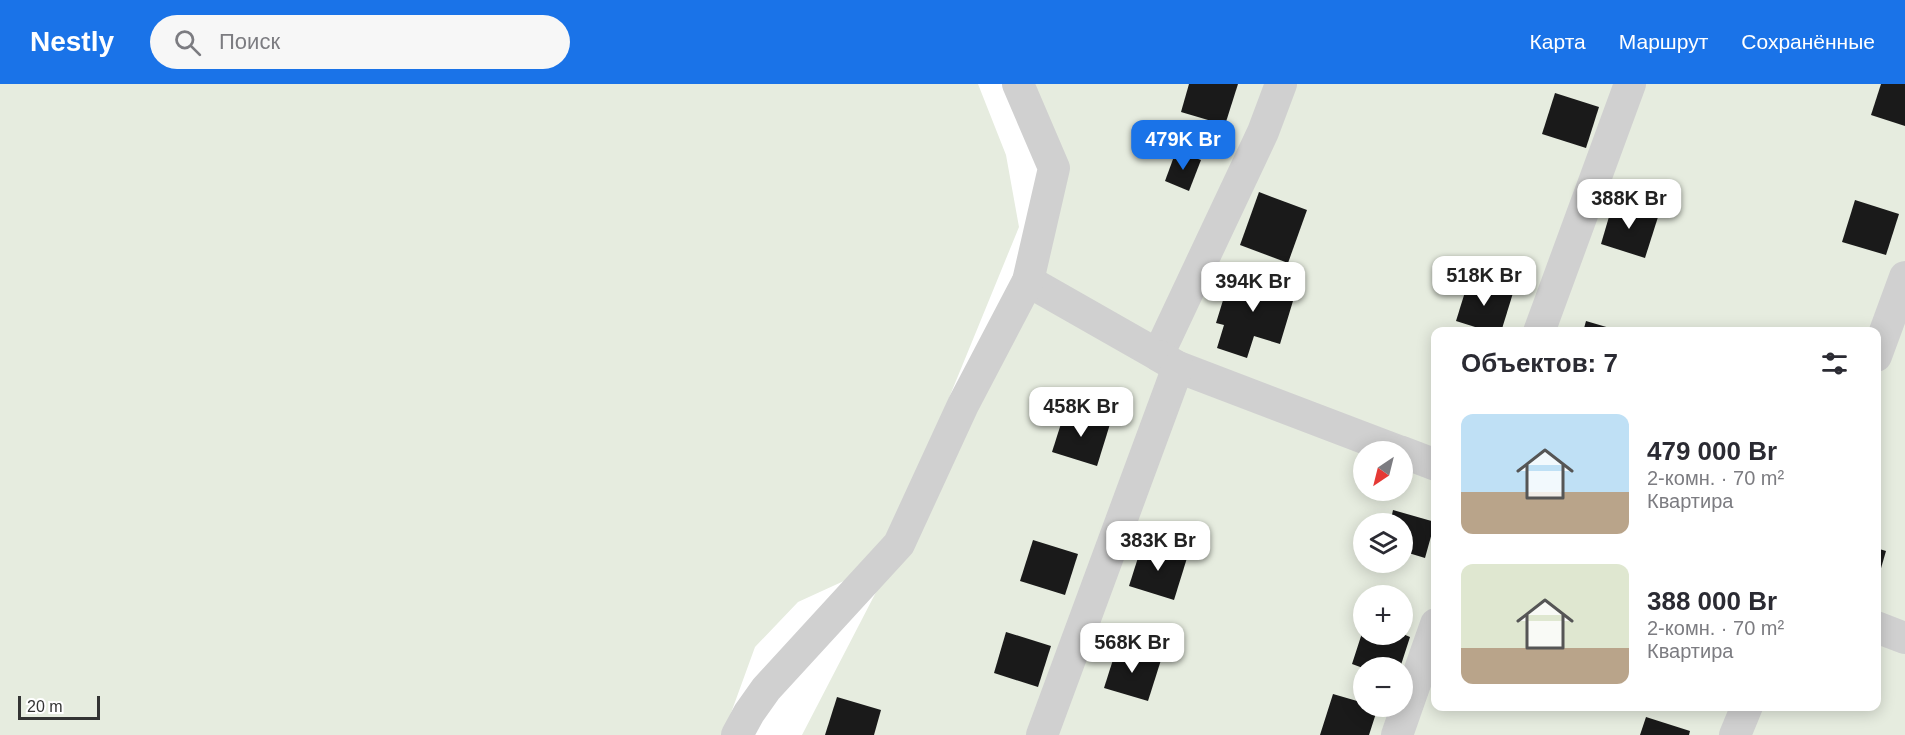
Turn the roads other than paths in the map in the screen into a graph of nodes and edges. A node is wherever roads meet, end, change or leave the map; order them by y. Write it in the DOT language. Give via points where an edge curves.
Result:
graph roads {
  1 [pos="1018,84"];
  2 [pos="1281,84"];
  3 [pos="1630,84"];
  4 [pos="1905,278"];
  5 [pos="1028,281"];
  6 [pos="1541,327"];
  7 [pos="1881,343"];
  8 [pos="1168,361"];
  9 [pos="1374,441"];
  10 [pos="1413,456"];
  11 [pos="1431,463"];
  12 [pos="1881,629"];
  13 [pos="1431,638"];
  14 [pos="1905,638"];
  15 [pos="1745,711"];
  16 [pos="737,735"];
  17 [pos="1042,735"];
  18 [pos="1397,735"];
  19 [pos="1736,735"];
  1 -- 5 [label="street" via="1054,168"];
  2 -- 8 [label="street"];
  3 -- 6 [label="street"];
  4 -- 7 [label="street"];
  5 -- 8 [label="street"];
  5 -- 16 [label="street" via="963,405 899,544 766,689"];
  8 -- 9 [label="street"];
  8 -- 17 [label="street"];
  10 -- 11 [label="street"];
  12 -- 14 [label="street"];
  13 -- 18 [label="street"];
  15 -- 19 [label="street"];
}
